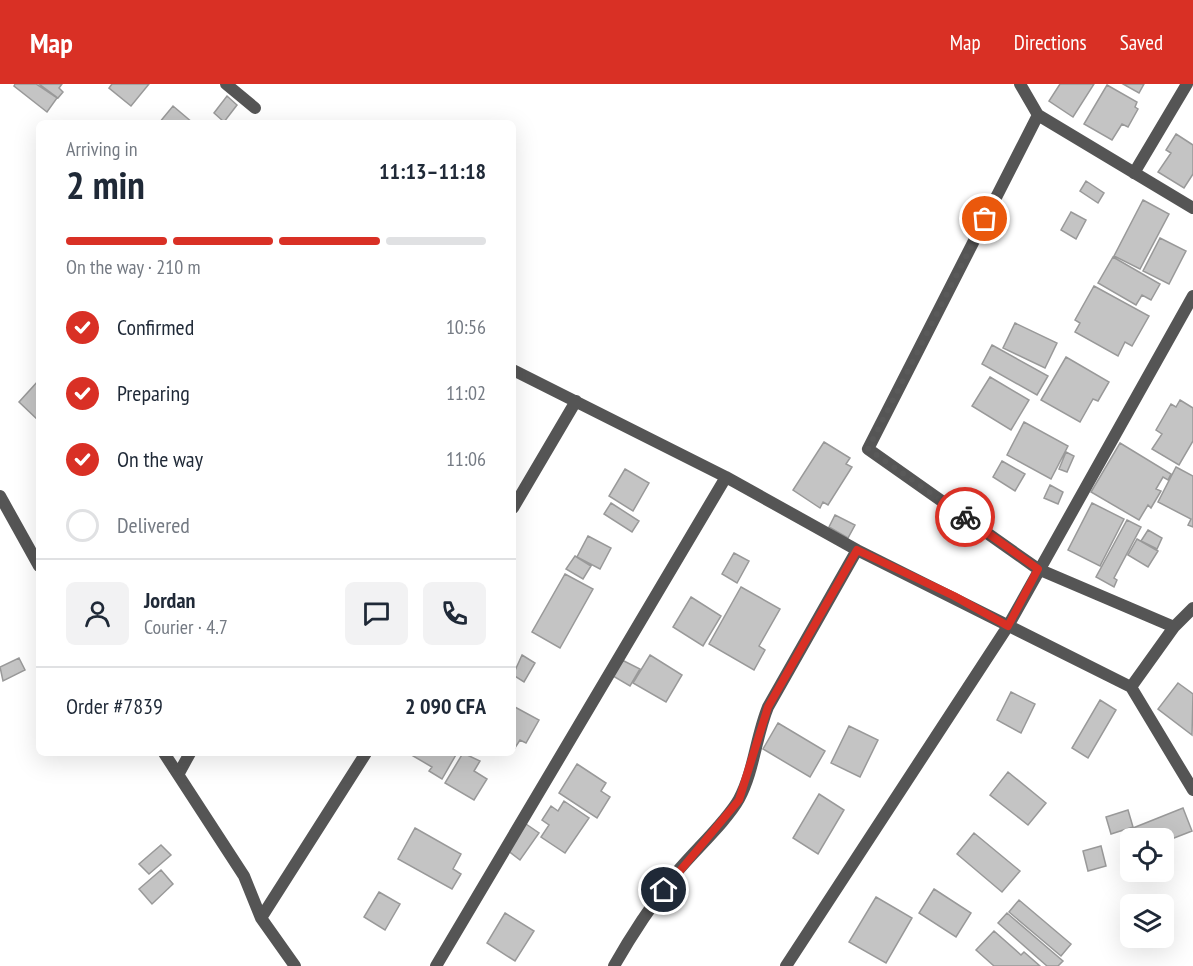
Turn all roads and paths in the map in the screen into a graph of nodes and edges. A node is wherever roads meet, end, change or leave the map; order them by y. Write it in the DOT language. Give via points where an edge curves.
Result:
graph roads {
  1 [pos="226,84"];
  2 [pos="1020,84"];
  3 [pos="1187,84"];
  4 [pos="255,108"];
  5 [pos="1038,115"];
  6 [pos="1134,173"];
  7 [pos="1193,208"];
  8 [pos="1193,296"];
  9 [pos="516,371"];
  10 [pos="576,401"];
  11 [pos="726,477"];
  12 [pos="0,496"];
  13 [pos="516,503"];
  14 [pos="857,550"];
  15 [pos="36,561"];
  16 [pos="1038,569"];
  17 [pos="1193,608"];
  18 [pos="1008,626"];
  19 [pos="1174,627"];
  20 [pos="1131,687"];
  21 [pos="166,756"];
  22 [pos="188,756"];
  23 [pos="364,756"];
  24 [pos="178,773"];
  25 [pos="1193,790"];
  26 [pos="261,918"];
  27 [pos="295,966"];
  28 [pos="436,966"];
  29 [pos="614,966"];
  30 [pos="786,966"];
  1 -- 4 [label="street"];
  2 -- 5 [label="street"];
  3 -- 6 [label="street"];
  5 -- 6 [label="street"];
  5 -- 16 [label="street" via="868,449"];
  6 -- 7 [label="street"];
  8 -- 16 [label="street"];
  9 -- 10 [label="street"];
  10 -- 11 [label="street"];
  10 -- 13 [label="street"];
  11 -- 14 [label="street"];
  11 -- 28 [label="street"];
  12 -- 15 [label="street"];
  14 -- 18 [label="street"];
  14 -- 29 [label="street" via="768,707 739,800 676,874"];
  16 -- 18 [label="street"];
  16 -- 19 [label="street"];
  17 -- 19 [label="street"];
  18 -- 20 [label="street"];
  18 -- 30 [label="street"];
  19 -- 20 [label="street"];
  20 -- 25 [label="street"];
  21 -- 24 [label="street"];
  22 -- 24 [label="street"];
  23 -- 26 [label="street"];
  24 -- 26 [label="street" via="244,876"];
  26 -- 27 [label="street"];
}
